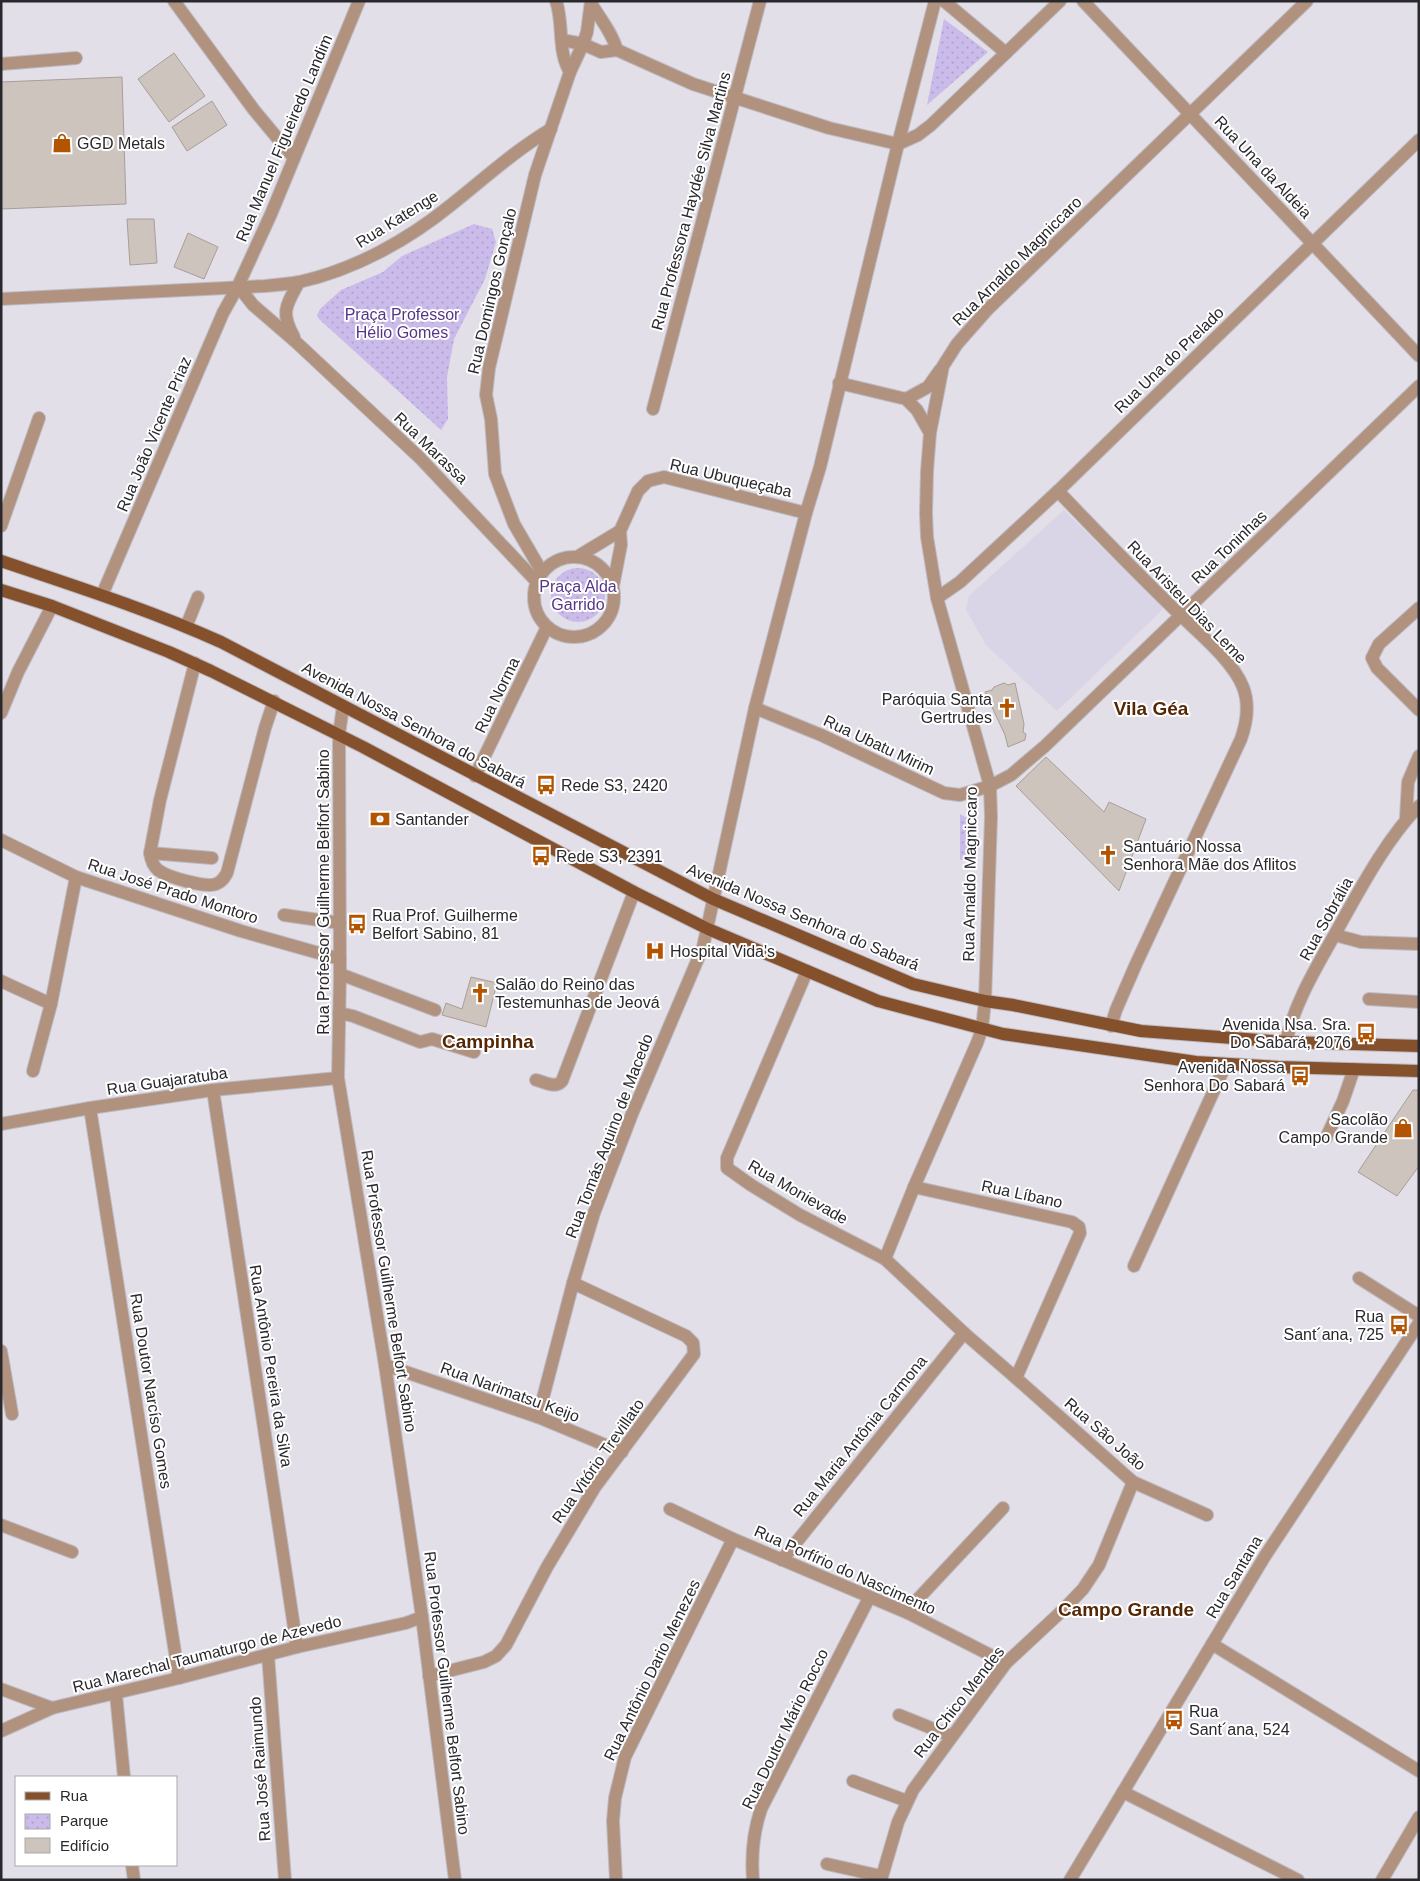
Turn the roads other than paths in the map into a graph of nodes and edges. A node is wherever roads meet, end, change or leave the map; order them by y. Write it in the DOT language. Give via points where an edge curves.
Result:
graph roads {
  1 [pos="174,1"];
  2 [pos="359,1"];
  3 [pos="556,1"];
  4 [pos="760,1"];
  5 [pos="935,1"];
  6 [pos="944,1"];
  7 [pos="1060,1"];
  8 [pos="1083,1"];
  9 [pos="1307,1"];
  10 [pos="591,2"];
  11 [pos="562,40"];
  12 [pos="583,44"];
  13 [pos="617,50"];
  14 [pos="1006,53"];
  15 [pos="76,58"];
  16 [pos="1,64"];
  17 [pos="570,72"];
  18 [pos="735,98"];
  19 [pos="1191,114"];
  20 [pos="551,129"];
  21 [pos="1419,140"];
  22 [pos="898,144"];
  23 [pos="294,158"];
  24 [pos="1311,243"];
  25 [pos="299,282"];
  26 [pos="238,286"];
  27 [pos="1,299"];
  28 [pos="297,343"];
  29 [pos="1419,356"];
  30 [pos="943,366"];
  31 [pos="840,383"];
  32 [pos="1419,386"];
  33 [pos="906,399"];
  34 [pos="653,409"];
  35 [pos="39,418"];
  36 [pos="930,434"];
  37 [pos="1058,491"];
  38 [pos="806,513"];
  39 [pos="1,526"];
  40 [pos="620,531"];
  41 [pos="577,558"];
  42 [pos="1,561"];
  43 [pos="540,577"];
  44 [pos="613,586"];
  45 [pos="1,590"];
  46 [pos="102,595"];
  47 [pos="198,597"];
  48 [pos="937,598"];
  49 [pos="52,606"];
  50 [pos="1419,608"];
  51 [pos="1181,616"];
  52 [pos="186,627"];
  53 [pos="547,627"];
  54 [pos="195,663"];
  55 [pos="274,701"];
  56 [pos="343,706"];
  57 [pos="755,708"];
  58 [pos="1419,710"];
  59 [pos="1,713"];
  60 [pos="339,735"];
  61 [pos="1419,756"];
  62 [pos="475,776"];
  63 [pos="990,786"];
  64 [pos="1419,806"];
  65 [pos="1406,818"];
  66 [pos="1,840"];
  67 [pos="150,853"];
  68 [pos="212,858"];
  69 [pos="76,876"];
  70 [pos="634,892"];
  71 [pos="713,899"];
  72 [pos="284,915"];
  73 [pos="340,923"];
  74 [pos="708,929"];
  75 [pos="1335,935"];
  76 [pos="1419,944"];
  77 [pos="340,959"];
  78 [pos="807,971"];
  79 [pos="340,974"];
  80 [pos="1,982"];
  81 [pos="1368,1000"];
  82 [pos="985,1001"];
  83 [pos="1419,1002"];
  84 [pos="51,1004"];
  85 [pos="435,1010"];
  86 [pos="339,1013"];
  87 [pos="1111,1026"];
  88 [pos="982,1029"];
  89 [pos="1286,1042"];
  90 [pos="1419,1046"];
  91 [pos="474,1052"];
  92 [pos="1226,1064"];
  93 [pos="1354,1069"];
  94 [pos="33,1071"];
  95 [pos="1419,1071"];
  96 [pos="338,1078"];
  97 [pos="536,1080"];
  98 [pos="213,1090"];
  99 [pos="90,1108"];
  100 [pos="1,1124"];
  101 [pos="1326,1138"];
  102 [pos="914,1187"];
  103 [pos="885,1259"];
  104 [pos="1134,1266"];
  105 [pos="1359,1278"];
  106 [pos="573,1283"];
  107 [pos="1419,1316"];
  108 [pos="1419,1323"];
  109 [pos="964,1333"];
  110 [pos="1,1351"];
  111 [pos="385,1365"];
  112 [pos="1016,1378"];
  113 [pos="12,1414"];
  114 [pos="538,1417"];
  115 [pos="622,1452"];
  116 [pos="1133,1482"];
  117 [pos="1003,1508"];
  118 [pos="670,1509"];
  119 [pos="1207,1516"];
  120 [pos="1,1526"];
  121 [pos="734,1539"];
  122 [pos="72,1552"];
  123 [pos="782,1560"];
  124 [pos="869,1598"];
  125 [pos="908,1613"];
  126 [pos="422,1617"];
  127 [pos="1212,1644"];
  128 [pos="296,1647"];
  129 [pos="268,1655"];
  130 [pos="1006,1663"];
  131 [pos="429,1676"];
  132 [pos="179,1678"];
  133 [pos="1,1689"];
  134 [pos="116,1694"];
  135 [pos="52,1708"];
  136 [pos="899,1715"];
  137 [pos="1,1731"];
  138 [pos="951,1736"];
  139 [pos="1419,1771"];
  140 [pos="124,1776"];
  141 [pos="853,1781"];
  142 [pos="1123,1792"];
  143 [pos="906,1801"];
  144 [pos="1419,1817"];
  145 [pos="827,1864"];
  146 [pos="132,1866"];
  147 [pos="881,1878"];
  148 [pos="134,1880"];
  149 [pos="285,1880"];
  150 [pos="455,1880"];
  151 [pos="616,1880"];
  152 [pos="753,1880"];
  153 [pos="1070,1880"];
  154 [pos="1298,1880"];
  155 [pos="1382,1880"];
  1 -- 23 [label="street" via="254,110"];
  2 -- 23 [label="street, Rua Manuel Figueiredo Landim"];
  3 -- 11 [label="street" via="562,20"];
  4 -- 18 [label="street, Rua Professora Haydée Silva Martins"];
  5 -- 22 [label="street, Rua Tomás Aquino de Macedo"];
  6 -- 14 [label="street"];
  7 -- 14 [label="street"];
  8 -- 19 [label="street, Rua Una da Aldeia"];
  9 -- 19 [label="street, Rua Arnaldo Magniccaro"];
  10 -- 12 [label="street, Rua Domingos Gonçalo"];
  10 -- 13 [label="street" via="610,31"];
  11 -- 12 [label="street"];
  11 -- 17 [label="street"];
  12 -- 13 [label="street" via="600,52"];
  12 -- 17 [label="street, Rua Domingos Gonçalo"];
  13 -- 18 [label="street" via="693,84"];
  14 -- 22 [label="street" via="931,125"];
  15 -- 16 [label="street"];
  17 -- 20 [label="street, Rua Domingos Gonçalo"];
  18 -- 22 [label="street" via="829,128"];
  18 -- 34 [label="street, Rua Professora Haydée Silva Martins"];
  19 -- 24 [label="street, Rua Una da Aldeia"];
  19 -- 30 [label="street, Rua Arnaldo Magniccaro" via="987,310 957,344"];
  20 -- 25 [label="street, Rua Katenge" via="506,158 451,206 397,242 332,273"];
  20 -- 43 [label="street, Rua Domingos Gonçalo" via="535,175 489,368 486,395 495,474 514,524"];
  21 -- 24 [label="street, Rua Una do Prelado"];
  22 -- 31 [label="street, Rua Tomás Aquino de Macedo"];
  23 -- 26 [label="street, Rua Manuel Figueiredo Landim"];
  24 -- 29 [label="street, Rua Una da Aldeia"];
  24 -- 37 [label="street, Rua Una do Prelado"];
  25 -- 26 [label="street, Rua Katenge"];
  25 -- 28 [label="street, Rua Marassa" via="285,316"];
  26 -- 27 [label="street, Rua Katenge"];
  26 -- 28 [label="street, Rua Marassa" via="253,305"];
  26 -- 46 [label="street, Rua João Vicente Priaz" via="223,313"];
  28 -- 43 [label="street, Rua Marassa"];
  30 -- 33 [label="street" via="932,383"];
  30 -- 36 [label="street, Rua Arnaldo Magniccaro"];
  31 -- 33 [label="street"];
  31 -- 38 [label="street, Rua Tomás Aquino de Macedo"];
  32 -- 51 [label="street, Rua Toninhas"];
  33 -- 36 [label="street" via="921,416"];
  35 -- 39 [label="street"];
  36 -- 48 [label="street, Rua Arnaldo Magniccaro" via="927,537"];
  37 -- 48 [label="street, Rua Una do Prelado" via="960,582"];
  37 -- 51 [label="street, Rua Aristeu Dias Leme"];
  38 -- 40 [label="street, Rua Ubuqueçaba" via="664,477 648,481 638,491"];
  38 -- 57 [label="street, Rua Tomás Aquino de Macedo"];
  40 -- 41 [label="street"];
  40 -- 44 [label="street" via="621,545"];
  41 -- 43 [label="street" via="558,561"];
  41 -- 44 [label="street" via="586,559 603,570"];
  42 -- 46 [label="main road, Avenida Nossa Senhora do Sabará"];
  43 -- 53 [label="street" via="534,604"];
  44 -- 53 [label="street" via="614,603 602,627 577,638 564,636"];
  45 -- 49 [label="main road"];
  46 -- 52 [label="main road, Avenida Nossa Senhora do Sabará"];
  47 -- 52 [label="street"];
  48 -- 63 [label="street, Rua Arnaldo Magniccaro"];
  49 -- 54 [label="main road"];
  49 -- 59 [label="street"];
  50 -- 58 [label="street" via="1379,644 1372,658 1377,668"];
  51 -- 63 [label="street, Rua Toninhas" via="1045,746 1011,775"];
  51 -- 87 [label="street, Rua Aristeu Dias Leme" via="1237,676 1246,696 1247,719 1241,739 1136,964"];
  52 -- 56 [label="main road, Avenida Nossa Senhora do Sabará"];
  53 -- 62 [label="street, Rua Norma"];
  54 -- 55 [label="main road"];
  54 -- 67 [label="street"];
  55 -- 60 [label="main road"];
  55 -- 67 [label="street" via="223,879 211,885 167,875 155,866"];
  56 -- 60 [label="street, Rua Professor Guilherme Belfort Sabino"];
  56 -- 62 [label="main road, Avenida Nossa Senhora do Sabará"];
  57 -- 63 [label="street, Rua Ubatu Mirim" via="944,793 960,795"];
  57 -- 71 [label="street, Rua Tomás Aquino de Macedo"];
  60 -- 70 [label="main road"];
  60 -- 73 [label="street, Rua Professor Guilherme Belfort Sabino"];
  61 -- 65 [label="street, Rua Sobrália" via="1408,782"];
  62 -- 71 [label="main road, Avenida Nossa Senhora do Sabará"];
  63 -- 82 [label="street, Rua Arnaldo Magniccaro"];
  64 -- 65 [label="street, Rua Sobrália"];
  65 -- 75 [label="street, Rua Sobrália"];
  66 -- 69 [label="street, Rua José Prado Montoro"];
  67 -- 68 [label="street"];
  69 -- 77 [label="street, Rua José Prado Montoro" via="241,931"];
  69 -- 84 [label="street"];
  70 -- 74 [label="main road"];
  70 -- 97 [label="street" via="562,1081 555,1085"];
  71 -- 74 [label="street, Rua Tomás Aquino de Macedo"];
  71 -- 82 [label="main road, Avenida Nossa Senhora do Sabará" via="913,984"];
  72 -- 73 [label="street"];
  73 -- 77 [label="street, Rua Professor Guilherme Belfort Sabino"];
  74 -- 78 [label="main road"];
  74 -- 106 [label="street, Rua Tomás Aquino de Macedo" via="597,1204"];
  75 -- 76 [label="street" via="1361,942"];
  75 -- 89 [label="street, Rua Sobrália" via="1289,1025"];
  77 -- 79 [label="street, Rua Professor Guilherme Belfort Sabino"];
  78 -- 88 [label="main road" via="878,1001"];
  78 -- 103 [label="street, Rua Monievade" via="727,1158 727,1168 800,1215"];
  79 -- 85 [label="street"];
  79 -- 86 [label="street, Rua Professor Guilherme Belfort Sabino"];
  80 -- 84 [label="street"];
  81 -- 83 [label="street"];
  82 -- 87 [label="main road, Avenida Nossa Senhora do Sabará"];
  82 -- 88 [label="street, Rua Arnaldo Magniccaro"];
  84 -- 94 [label="street"];
  86 -- 91 [label="street" via="420,1042 432,1039"];
  86 -- 96 [label="street, Rua Professor Guilherme Belfort Sabino"];
  87 -- 89 [label="main road, Avenida Nossa Senhora do Sabará" via="1183,1036"];
  88 -- 92 [label="main road" via="1114,1051"];
  88 -- 102 [label="street, Rua Arnaldo Magniccaro"];
  89 -- 90 [label="main road, Avenida Nossa Senhora do Sabará"];
  92 -- 93 [label="main road"];
  92 -- 104 [label="street"];
  93 -- 95 [label="main road"];
  93 -- 101 [label="street"];
  96 -- 98 [label="street, Rua Guajaratuba"];
  96 -- 111 [label="street, Rua Professor Guilherme Belfort Sabino"];
  98 -- 99 [label="street, Rua Guajaratuba"];
  98 -- 128 [label="street, Rua Antônio Pereira da Silva"];
  99 -- 100 [label="street, Rua Guajaratuba"];
  99 -- 132 [label="street, Rua Doutor Narcíso Gomes"];
  102 -- 103 [label="street, Rua Arnaldo Magniccaro"];
  102 -- 112 [label="street, Rua Líbano" via="1072,1222 1079,1227 1080,1233"];
  103 -- 109 [label="street, Rua Monievade"];
  105 -- 107 [label="street"];
  106 -- 114 [label="street, Rua Tomás Aquino de Macedo"];
  106 -- 115 [label="street, Rua Vitório Trevillato" via="686,1336 693,1343 694,1354"];
  108 -- 127 [label="street, Rua Santana" via="1265,1556"];
  109 -- 112 [label="street, Rua Monievade"];
  109 -- 123 [label="street, Rua Maria Antônia Carmona"];
  110 -- 113 [label="street"];
  111 -- 114 [label="street, Rua Narimatsu Keijo"];
  111 -- 126 [label="street, Rua Professor Guilherme Belfort Sabino"];
  112 -- 116 [label="street, Rua São João"];
  114 -- 115 [label="street, Rua Narimatsu Keijo"];
  115 -- 131 [label="street, Rua Vitório Trevillato" via="573,1522 506,1645 496,1656 484,1662"];
  116 -- 119 [label="street, Rua São João"];
  116 -- 130 [label="street, Rua Chico Mendes" via="1099,1564 1083,1589"];
  117 -- 125 [label="street"];
  118 -- 121 [label="street, Rua Porfírio do Nascimento"];
  120 -- 122 [label="street"];
  121 -- 123 [label="street, Rua Porfírio do Nascimento"];
  121 -- 151 [label="street, Rua Antônio Dario Menezes" via="625,1756 614,1798"];
  123 -- 124 [label="street, Rua Porfírio do Nascimento"];
  124 -- 125 [label="street, Rua Porfírio do Nascimento"];
  124 -- 152 [label="street, Rua Doutor Mário Rocco" via="761,1809 752,1848"];
  125 -- 130 [label="street, Rua Porfírio do Nascimento"];
  126 -- 128 [label="street, Rua Marechal Taumaturgo de Azevedo"];
  126 -- 131 [label="street, Rua Professor Guilherme Belfort Sabino"];
  127 -- 139 [label="street"];
  127 -- 142 [label="street, Rua Santana"];
  128 -- 129 [label="street, Rua Marechal Taumaturgo de Azevedo"];
  129 -- 132 [label="street, Rua Marechal Taumaturgo de Azevedo"];
  129 -- 149 [label="street, Rua José Raimundo"];
  130 -- 138 [label="street, Rua Chico Mendes"];
  131 -- 150 [label="street, Rua Professor Guilherme Belfort Sabino"];
  132 -- 134 [label="street, Rua Marechal Taumaturgo de Azevedo"];
  133 -- 135 [label="street"];
  134 -- 135 [label="street, Rua Marechal Taumaturgo de Azevedo"];
  134 -- 140 [label="street"];
  135 -- 137 [label="street, Rua Marechal Taumaturgo de Azevedo"];
  136 -- 138 [label="street"];
  138 -- 143 [label="street, Rua Chico Mendes"];
  141 -- 143 [label="street"];
  142 -- 153 [label="street, Rua Santana"];
  142 -- 154 [label="street"];
  143 -- 147 [label="street, Rua Chico Mendes"];
  144 -- 155 [label="street"];
  145 -- 147 [label="street"];
  146 -- 148 [label="street"];
}
